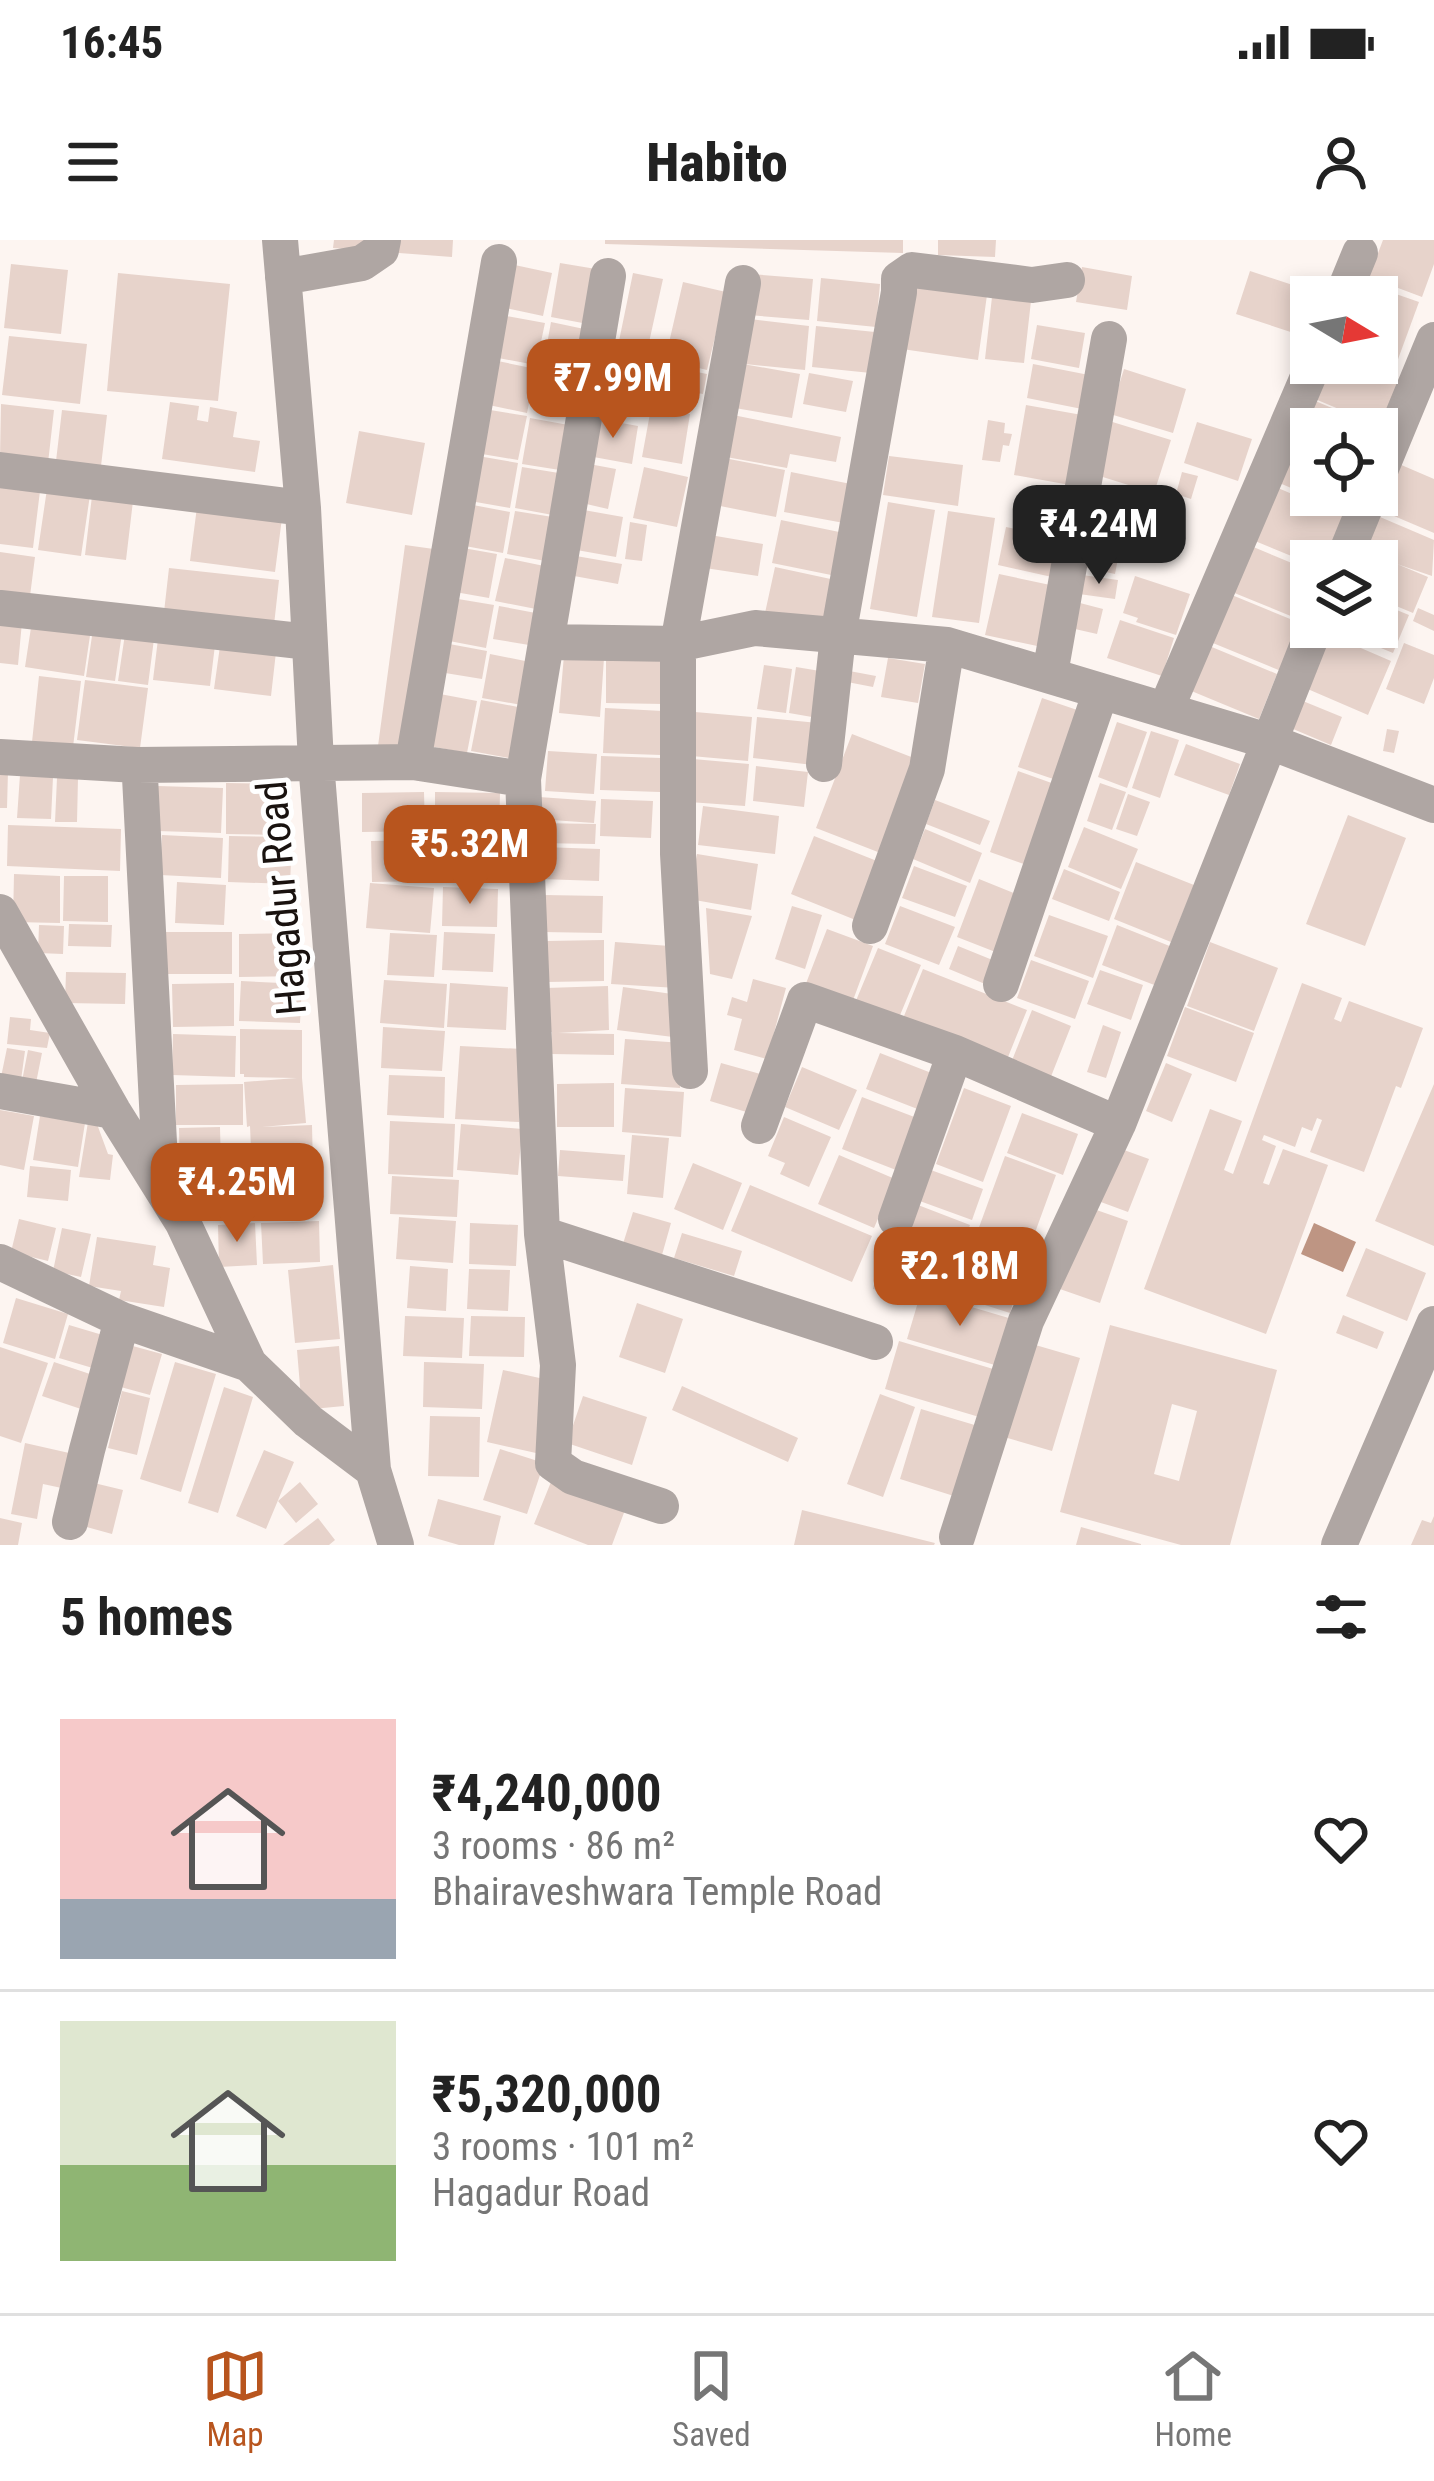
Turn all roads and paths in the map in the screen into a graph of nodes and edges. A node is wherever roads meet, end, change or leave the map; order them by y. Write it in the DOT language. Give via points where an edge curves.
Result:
graph roads {
  1 [pos="280,240"];
  2 [pos="382,240"];
  3 [pos="1360,253"];
  4 [pos="499,262"];
  5 [pos="608,276"];
  6 [pos="1351,276"];
  7 [pos="284,277"];
  8 [pos="1067,280"];
  9 [pos="743,284"];
  10 [pos="1109,339"];
  11 [pos="1434,340"];
  12 [pos="1304,384"];
  13 [pos="1398,427"];
  14 [pos="0,470"];
  15 [pos="303,508"];
  16 [pos="0,608"];
  17 [pos="838,636"];
  18 [pos="309,642"];
  19 [pos="547,642"];
  20 [pos="678,644"];
  21 [pos="947,645"];
  22 [pos="1306,648"];
  23 [pos="1050,674"];
  24 [pos="1101,691"];
  25 [pos="1166,709"];
  26 [pos="1268,742"];
  27 [pos="0,757"];
  28 [pos="316,762"];
  29 [pos="413,762"];
  30 [pos="824,764"];
  31 [pos="137,765"];
  32 [pos="523,779"];
  33 [pos="1434,805"];
  34 [pos="4,925"];
  35 [pos="870,926"];
  36 [pos="1000,984"];
  37 [pos="955,1053"];
  38 [pos="690,1071"];
  39 [pos="0,1091"];
  40 [pos="113,1112"];
  41 [pos="1118,1124"];
  42 [pos="759,1126"];
  43 [pos="161,1185"];
  44 [pos="896,1219"];
  45 [pos="542,1234"];
  46 [pos="1,1268"];
  47 [pos="122,1320"];
  48 [pos="1434,1324"];
  49 [pos="875,1342"];
  50 [pos="249,1364"];
  51 [pos="373,1470"];
  52 [pos="661,1506"];
  53 [pos="70,1522"];
  54 [pos="957,1537"];
  55 [pos="396,1545"];
  56 [pos="1339,1545"];
  1 -- 7 [label="street, Hagadur Road"];
  2 -- 7 [label="street" via="362,263"];
  3 -- 6 [label="street"];
  4 -- 29 [label="street"];
  5 -- 19 [label="street"];
  7 -- 15 [label="street, Hagadur Road"];
  8 -- 17 [label="street" via="1033,285 912,270 899,279"];
  9 -- 20 [label="street"];
  10 -- 23 [label="street"];
  11 -- 13 [label="street"];
  12 -- 25 [label="street"];
  14 -- 15 [label="street"];
  15 -- 18 [label="street, Hagadur Road"];
  16 -- 18 [label="street"];
  17 -- 20 [label="street" via="755,628"];
  17 -- 21 [label="street"];
  17 -- 30 [label="street"];
  18 -- 28 [label="street, Hagadur Road"];
  19 -- 20 [label="street"];
  19 -- 32 [label="street"];
  20 -- 38 [label="street"];
  21 -- 23 [label="street"];
  21 -- 35 [label="street" via="927,769"];
  22 -- 26 [label="street"];
  23 -- 24 [label="street"];
  24 -- 25 [label="street"];
  24 -- 36 [label="street"];
  25 -- 26 [label="street"];
  26 -- 33 [label="street"];
  26 -- 41 [label="street"];
  27 -- 31 [label="street"];
  28 -- 29 [label="street"];
  28 -- 31 [label="street"];
  28 -- 51 [label="street, Hagadur Road"];
  29 -- 32 [label="street"];
  31 -- 43 [label="street"];
  32 -- 45 [label="street"];
  34 -- 40 [label="street"];
  37 -- 41 [label="street"];
  37 -- 42 [label="street" via="805,1000"];
  37 -- 44 [label="street"];
  39 -- 40 [label="street"];
  40 -- 43 [label="street"];
  41 -- 54 [label="street" via="1026,1321"];
  43 -- 50 [label="street"];
  45 -- 49 [label="street"];
  45 -- 52 [label="street" via="558,1365 553,1463"];
  46 -- 47 [label="street"];
  47 -- 50 [label="street"];
  47 -- 53 [label="street"];
  48 -- 56 [label="street"];
  50 -- 51 [label="street"];
  51 -- 55 [label="street, Hagadur Road"];
}
